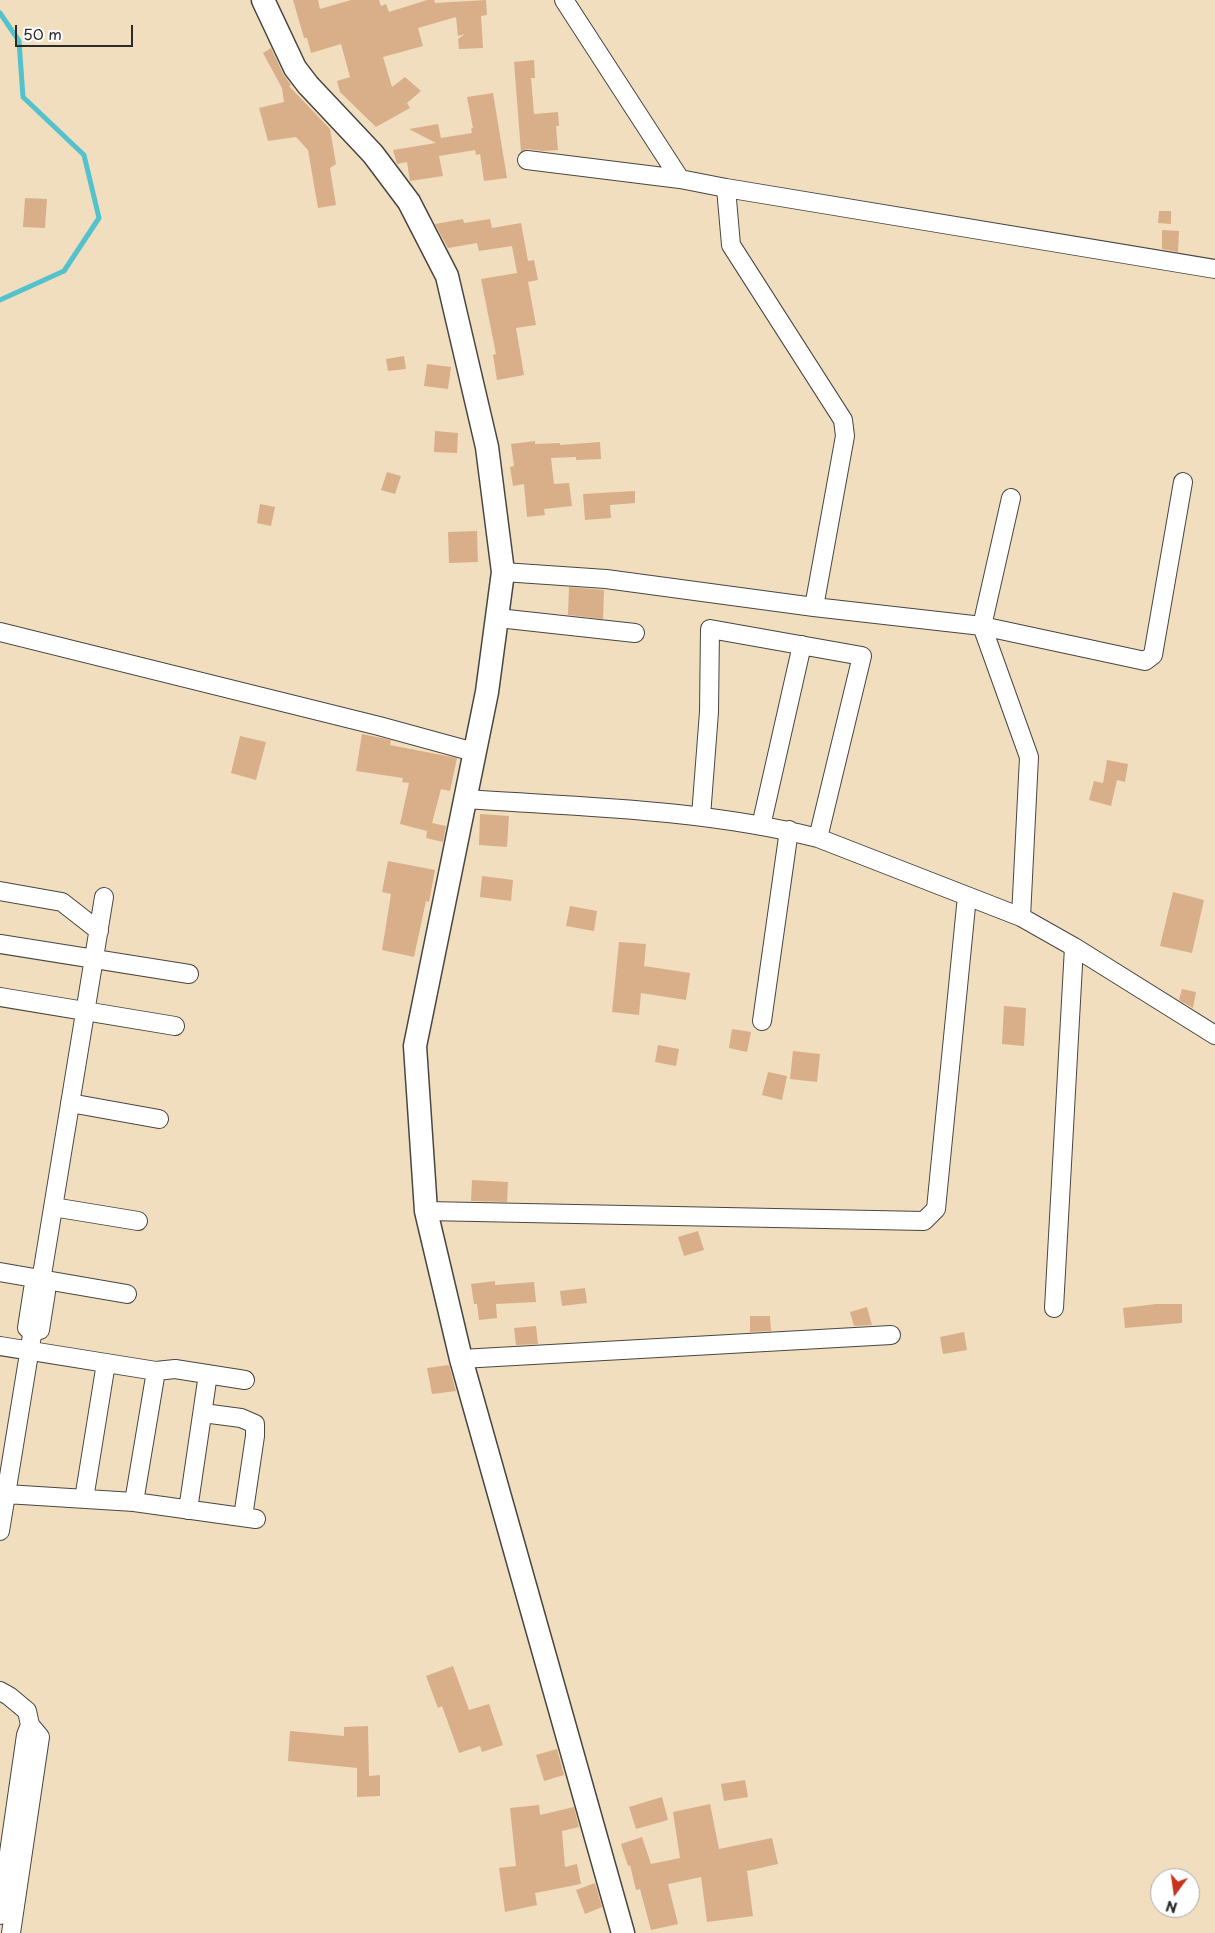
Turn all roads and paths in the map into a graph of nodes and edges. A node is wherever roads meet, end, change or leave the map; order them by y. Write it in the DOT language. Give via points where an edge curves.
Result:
graph roads {
  1 [pos="263,0"];
  2 [pos="564,0"];
  3 [pos="527,160"];
  4 [pos="680,179"];
  5 [pos="726,188"];
  6 [pos="1215,269"];
  7 [pos="1182,482"];
  8 [pos="1011,498"];
  9 [pos="503,572"];
  10 [pos="814,607"];
  11 [pos="498,618"];
  12 [pos="982,626"];
  13 [pos="0,632"];
  14 [pos="635,633"];
  15 [pos="802,645"];
  16 [pos="474,752"];
  17 [pos="465,799"];
  18 [pos="701,816"];
  19 [pos="761,826"];
  20 [pos="789,830"];
  21 [pos="818,838"];
  22 [pos="0,891"];
  23 [pos="967,896"];
  24 [pos="104,897"];
  25 [pos="1021,917"];
  26 [pos="99,931"];
  27 [pos="0,944"];
  28 [pos="1074,947"];
  29 [pos="94,959"];
  30 [pos="190,974"];
  31 [pos="0,998"];
  32 [pos="85,1012"];
  33 [pos="762,1020"];
  34 [pos="175,1026"];
  35 [pos="1215,1035"];
  36 [pos="70,1103"];
  37 [pos="159,1119"];
  38 [pos="53,1207"];
  39 [pos="426,1211"];
  40 [pos="138,1221"];
  41 [pos="0,1272"];
  42 [pos="40,1282"];
  43 [pos="127,1294"];
  44 [pos="1054,1308"];
  45 [pos="891,1335"];
  46 [pos="0,1346"];
  47 [pos="29,1351"];
  48 [pos="461,1359"];
  49 [pos="106,1364"];
  50 [pos="156,1372"];
  51 [pos="208,1374"];
  52 [pos="245,1380"];
  53 [pos="203,1413"];
  54 [pos="6,1494"];
  55 [pos="84,1499"];
  56 [pos="134,1502"];
  57 [pos="188,1510"];
  58 [pos="0,1531"];
  59 [pos="0,1691"];
  60 [pos="30,1725"];
  61 [pos="0,1915"];
  62 [pos="11,1933"];
  63 [pos="624,1933"];
  1 -- 9 [label="street" via="295,68 374,154 409,202 447,276 487,447"];
  2 -- 4 [label="street"];
  3 -- 4 [label="street"];
  4 -- 5 [label="street"];
  5 -- 6 [label="street"];
  5 -- 10 [label="street" via="731,245 843,420 845,436"];
  7 -- 12 [label="street" via="1153,655 1145,661"];
  8 -- 12 [label="street"];
  9 -- 10 [label="street" via="606,579"];
  9 -- 11 [label="street"];
  10 -- 12 [label="street"];
  11 -- 14 [label="street"];
  11 -- 16 [label="street"];
  12 -- 25 [label="street" via="1029,757"];
  13 -- 16 [label="street"];
  15 -- 18 [label="street" via="710,630 709,712"];
  15 -- 19 [label="street"];
  15 -- 21 [label="street" via="862,656"];
  16 -- 17 [label="street"];
  17 -- 18 [label="street"];
  17 -- 39 [label="street" via="415,1046"];
  18 -- 19 [label="street"];
  19 -- 20 [label="street"];
  20 -- 21 [label="street"];
  20 -- 33 [label="street"];
  21 -- 23 [label="street"];
  22 -- 26 [label="street" via="62,902"];
  23 -- 25 [label="street"];
  23 -- 39 [label="street" via="936,1209 924,1221"];
  24 -- 26 [label="street"];
  25 -- 28 [label="street"];
  26 -- 29 [label="street"];
  27 -- 29 [label="street"];
  28 -- 35 [label="street"];
  28 -- 44 [label="street"];
  29 -- 30 [label="street"];
  29 -- 32 [label="street"];
  31 -- 32 [label="street"];
  32 -- 34 [label="street"];
  32 -- 36 [label="street"];
  36 -- 37 [label="street"];
  36 -- 38 [label="street"];
  38 -- 40 [label="street"];
  38 -- 42 [label="street"];
  39 -- 48 [label="street"];
  41 -- 42 [label="street"];
  42 -- 43 [label="street"];
  42 -- 47 [label="street" via="46,1292 40,1330 33,1329"];
  45 -- 48 [label="street"];
  46 -- 47 [label="street"];
  47 -- 49 [label="street"];
  47 -- 54 [label="street"];
  48 -- 63 [label="street"];
  49 -- 50 [label="street"];
  49 -- 55 [label="street"];
  50 -- 51 [label="street" via="175,1368"];
  50 -- 56 [label="street"];
  51 -- 52 [label="street"];
  51 -- 53 [label="street"];
  53 -- 57 [label="street"];
  53 -- 57 [label="street" via="241,1418 255,1424 249,1518"];
  54 -- 55 [label="street"];
  54 -- 58 [label="street"];
  55 -- 56 [label="street"];
  56 -- 57 [label="street"];
  59 -- 60 [label="street" via="26,1711"];
  60 -- 61 [label="street"];
  60 -- 62 [label="street" via="40,1737"];
}
